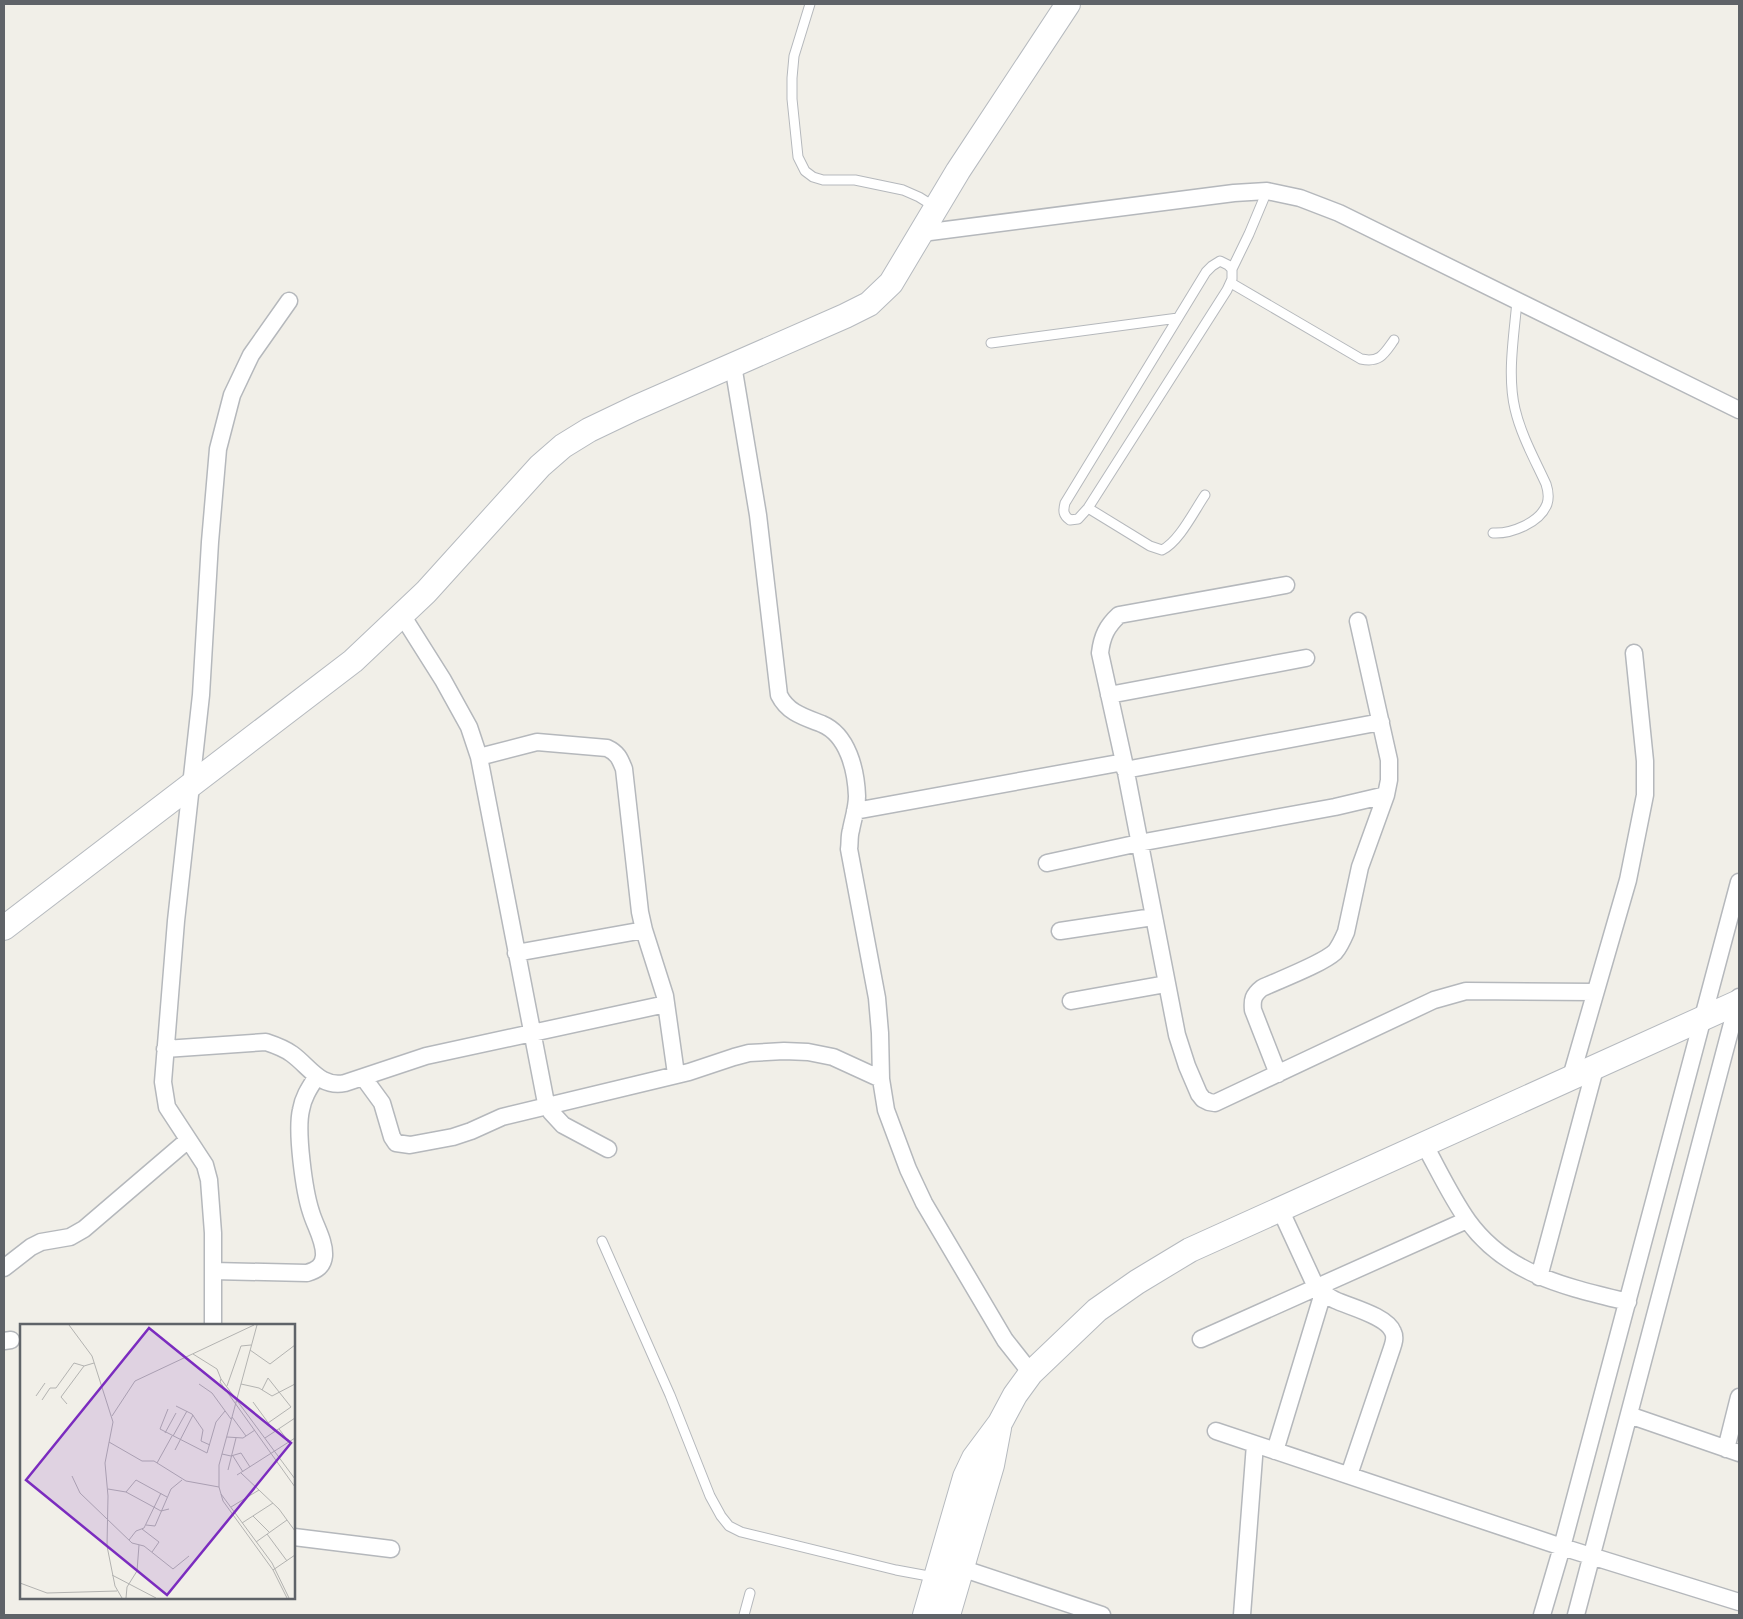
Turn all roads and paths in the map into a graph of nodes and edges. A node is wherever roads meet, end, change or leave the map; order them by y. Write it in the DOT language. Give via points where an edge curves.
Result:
graph roads {
  1 [pos="810,4"];
  2 [pos="1068,4"];
  3 [pos="1267,191"];
  4 [pos="936,208"];
  5 [pos="922,233"];
  6 [pos="1232,269"];
  7 [pos="1231,283"];
  8 [pos="289,301"];
  9 [pos="1517,301"];
  10 [pos="1178,318"];
  11 [pos="1394,340"];
  12 [pos="991,343"];
  13 [pos="733,365"];
  14 [pos="1739,410"];
  15 [pos="1205,495"];
  16 [pos="1088,508"];
  17 [pos="1493,533"];
  18 [pos="1286,585"];
  19 [pos="402,616"];
  20 [pos="1358,621"];
  21 [pos="1634,654"];
  22 [pos="1306,658"];
  23 [pos="1109,695"];
  24 [pos="1381,722"];
  25 [pos="479,758"];
  26 [pos="1124,766"];
  27 [pos="191,785"];
  28 [pos="1386,795"];
  29 [pos="855,812"];
  30 [pos="1139,843"];
  31 [pos="1047,863"];
  32 [pos="1739,882"];
  33 [pos="1153,917"];
  34 [pos="4,928"];
  35 [pos="644,930"];
  36 [pos="1060,931"];
  37 [pos="516,953"];
  38 [pos="1166,984"];
  39 [pos="1595,992"];
  40 [pos="1739,1000"];
  41 [pos="1071,1001"];
  42 [pos="666,1004"];
  43 [pos="1704,1017"];
  44 [pos="531,1032"];
  45 [pos="166,1049"];
  46 [pos="1596,1065"];
  47 [pos="676,1074"];
  48 [pos="1278,1074"];
  49 [pos="317,1076"];
  50 [pos="363,1077"];
  51 [pos="1571,1077"];
  52 [pos="881,1079"];
  53 [pos="547,1106"];
  54 [pos="188,1140"];
  55 [pos="1424,1144"];
  56 [pos="608,1149"];
  57 [pos="1280,1208"];
  58 [pos="1467,1220"];
  59 [pos="602,1241"];
  60 [pos="4,1268"];
  61 [pos="214,1270"];
  62 [pos="1539,1276"];
  63 [pos="1320,1290"];
  64 [pos="1628,1302"];
  65 [pos="213,1324"];
  66 [pos="1201,1339"];
  67 [pos="1031,1373"];
  68 [pos="1739,1397"];
  69 [pos="1629,1416"];
  70 [pos="1000,1424"];
  71 [pos="1216,1431"];
  72 [pos="1255,1444"];
  73 [pos="1275,1451"];
  74 [pos="1732,1451"];
  75 [pos="1349,1476"];
  76 [pos="295,1537"];
  77 [pos="1562,1547"];
  78 [pos="391,1549"];
  79 [pos="1592,1556"];
  80 [pos="961,1568"];
  81 [pos="935,1578"];
  82 [pos="750,1593"];
  83 [pos="1738,1596"];
  84 [pos="744,1615"];
  85 [pos="925,1615"];
  86 [pos="948,1615"];
  87 [pos="1102,1615"];
  88 [pos="1242,1615"];
  89 [pos="1542,1615"];
  90 [pos="1576,1615"];
  1 -- 4 [label="lane" via="794,56 792,78 798,158 805,171 823,180 855,180 903,190"];
  2 -- 4 [label="street"];
  3 -- 5 [label="street"];
  3 -- 6 [label="lane"];
  3 -- 9 [label="street" via="1300,198 1339,213"];
  4 -- 5 [label="street"];
  5 -- 13 [label="street" via="891,283 869,304"];
  6 -- 7 [label="lane"];
  6 -- 10 [label="lane" via="1220,261 1212,266"];
  7 -- 11 [label="lane" via="1361,358 1371,361 1383,356"];
  7 -- 16 [label="lane"];
  8 -- 27 [label="street" via="248,363 232,395 218,449"];
  9 -- 14 [label="street"];
  9 -- 17 [label="lane" via="1512,367 1515,410 1524,438 1546,484 1547,504 1530,523 1515,531"];
  10 -- 12 [label="lane"];
  10 -- 16 [label="lane" via="1064,503 1063,510 1070,520 1078,519"];
  13 -- 19 [label="street" via="589,430 563,446 540,466"];
  13 -- 29 [label="street" via="758,515 779,695 796,714 828,727 846,747 857,797"];
  15 -- 16 [label="lane" via="1175,539 1162,550"];
  18 -- 23 [label="street" via="1119,615 1109,624 1101,639 1100,652"];
  19 -- 25 [label="street" via="444,680 469,727"];
  19 -- 27 [label="street" via="353,661"];
  20 -- 24 [label="street"];
  21 -- 39 [label="street" via="1645,761 1645,795 1628,880"];
  22 -- 23 [label="street"];
  23 -- 26 [label="street"];
  24 -- 26 [label="street"];
  24 -- 28 [label="street" via="1389,760"];
  25 -- 35 [label="street" via="537,742 615,751 624,769"];
  25 -- 37 [label="street"];
  26 -- 29 [label="street"];
  26 -- 30 [label="street"];
  27 -- 34 [label="street"];
  27 -- 45 [label="street"];
  28 -- 30 [label="street"];
  28 -- 48 [label="street" via="1360,868 1342,942 1327,957 1262,988 1252,1001"];
  29 -- 52 [label="street" via="849,849 876,998"];
  30 -- 31 [label="street"];
  30 -- 33 [label="street"];
  32 -- 43 [label="street"];
  33 -- 36 [label="street"];
  33 -- 38 [label="street"];
  35 -- 37 [label="street"];
  35 -- 42 [label="street"];
  37 -- 44 [label="street"];
  38 -- 41 [label="street"];
  38 -- 48 [label="street" via="1187,1066 1203,1099 1215,1103"];
  39 -- 48 [label="street" via="1466,991 1434,1000"];
  39 -- 51 [label="street"];
  40 -- 43 [label="street"];
  40 -- 69 [label="street"];
  42 -- 44 [label="street"];
  42 -- 47 [label="street"];
  43 -- 46 [label="street"];
  43 -- 64 [label="street"];
  44 -- 50 [label="street" via="426,1056"];
  44 -- 53 [label="street"];
  45 -- 49 [label="street" via="266,1042 292,1054"];
  45 -- 54 [label="street" via="163,1082 167,1107"];
  46 -- 51 [label="street"];
  46 -- 62 [label="street"];
  47 -- 52 [label="street" via="749,1053 784,1051 833,1057"];
  47 -- 53 [label="street"];
  49 -- 50 [label="street" via="335,1085"];
  49 -- 61 [label="street" via="305,1095 299,1124 306,1190 324,1246 323,1263 317,1270 307,1273"];
  50 -- 53 [label="street" via="382,1103 392,1137 402,1145 453,1137 502,1118"];
  51 -- 55 [label="street"];
  52 -- 67 [label="street" via="886,1110 924,1203 1005,1340"];
  53 -- 56 [label="street" via="563,1125"];
  54 -- 60 [label="street" via="84,1229 70,1237 31,1247"];
  54 -- 61 [label="street" via="206,1165 210,1180"];
  55 -- 57 [label="street"];
  55 -- 58 [label="street"];
  57 -- 63 [label="street"];
  57 -- 67 [label="street" via="1190,1250 1137,1282 1096,1310"];
  58 -- 62 [label="street" via="1497,1252"];
  58 -- 63 [label="street"];
  59 -- 81 [label="lane" via="670,1395 710,1496 729,1526 741,1532"];
  61 -- 65 [label="street"];
  62 -- 64 [label="street" via="1564,1286"];
  63 -- 66 [label="street"];
  63 -- 73 [label="street"];
  63 -- 75 [label="street" via="1384,1321 1394,1332 1391,1351"];
  64 -- 77 [label="street"];
  67 -- 70 [label="street"];
  68 -- 74 [label="street"];
  69 -- 74 [label="street"];
  69 -- 79 [label="street"];
  70 -- 80 [label="street" via="992,1465"];
  70 -- 81 [label="street" via="974,1458 965,1477"];
  71 -- 72 [label="street"];
  72 -- 73 [label="street"];
  72 -- 88 [label="street"];
  73 -- 75 [label="street"];
  75 -- 77 [label="street"];
  76 -- 78 [label="street"];
  77 -- 79 [label="street"];
  77 -- 89 [label="street"];
  79 -- 83 [label="street"];
  79 -- 90 [label="street"];
  80 -- 86 [label="street"];
  80 -- 87 [label="street"];
  81 -- 85 [label="street"];
  82 -- 84 [label="lane"];
}
